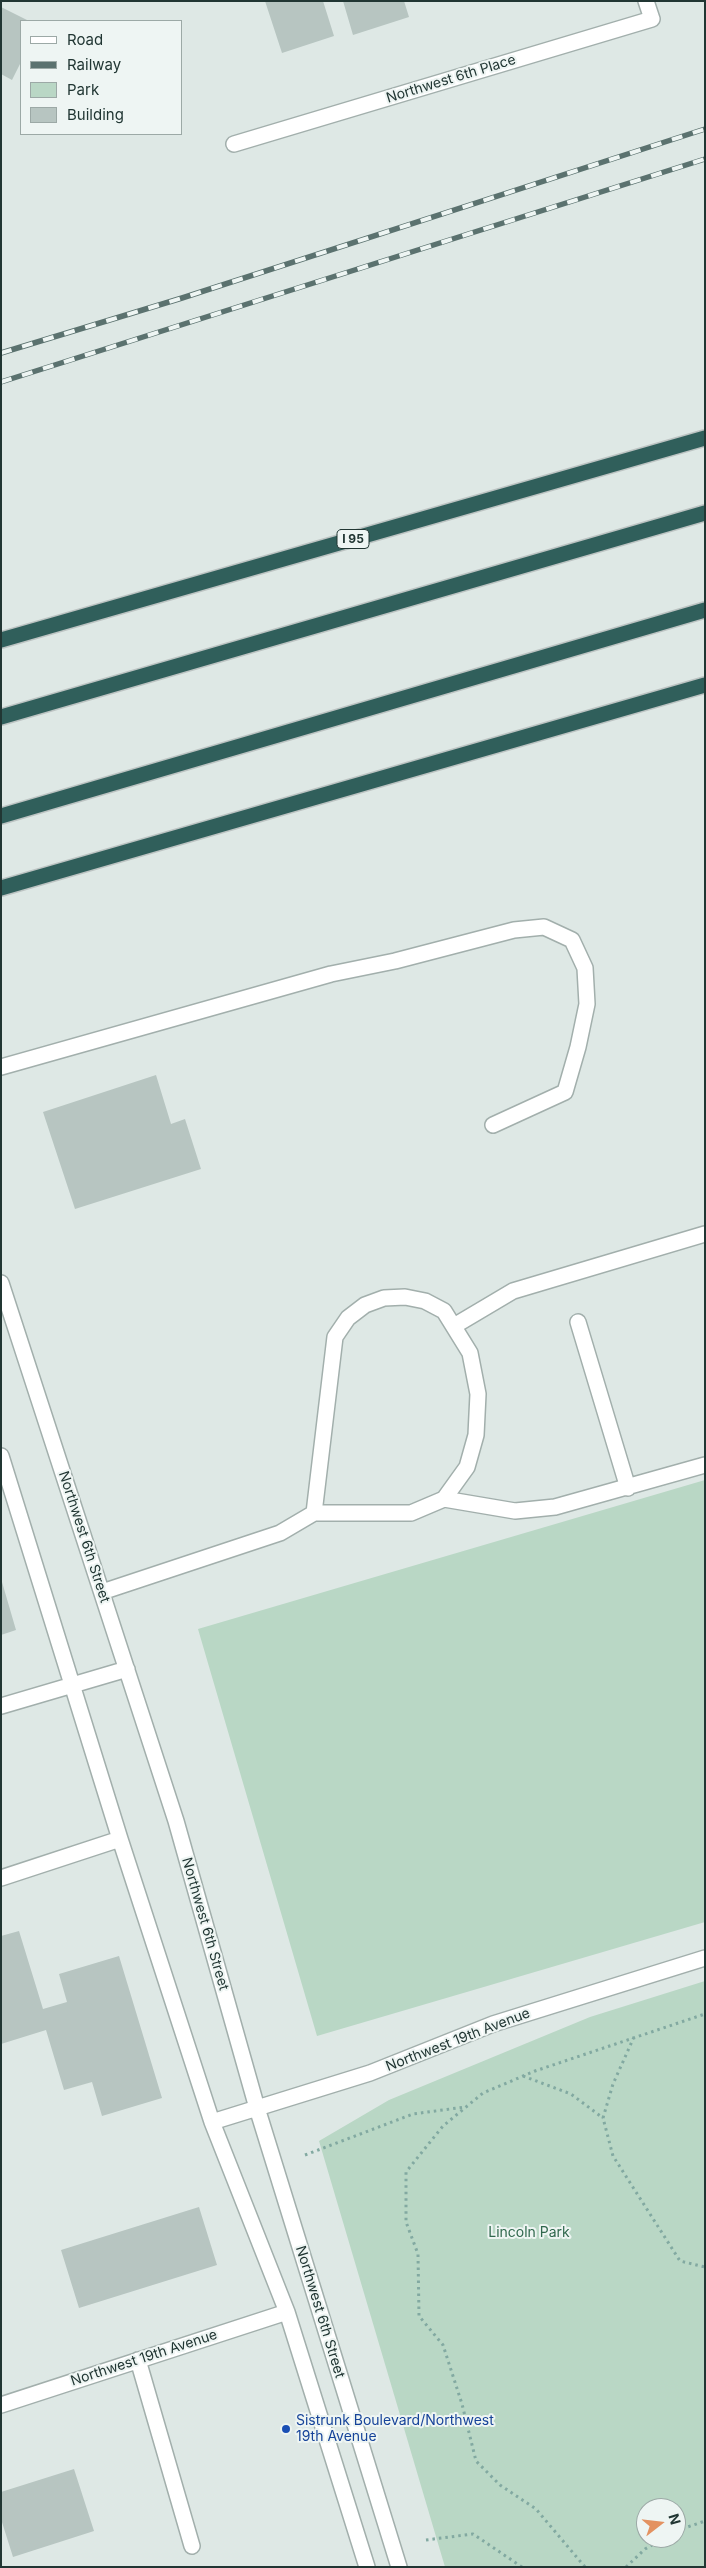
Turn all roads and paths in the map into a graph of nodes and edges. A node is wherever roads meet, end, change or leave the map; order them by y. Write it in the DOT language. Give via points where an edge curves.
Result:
graph roads {
  1 [pos="646,1"];
  2 [pos="234,144"];
  3 [pos="705,438"];
  4 [pos="705,513"];
  5 [pos="705,610"];
  6 [pos="1,640"];
  7 [pos="705,685"];
  8 [pos="1,717"];
  9 [pos="1,816"];
  10 [pos="2,887"];
  11 [pos="1,1067"];
  12 [pos="492,1125"];
  13 [pos="705,1234"];
  14 [pos="1,1283"];
  15 [pos="578,1322"];
  16 [pos="454,1326"];
  17 [pos="1,1456"];
  18 [pos="705,1465"];
  19 [pos="628,1488"];
  20 [pos="444,1500"];
  21 [pos="314,1513"];
  22 [pos="102,1592"];
  23 [pos="127,1669"];
  24 [pos="72,1685"];
  25 [pos="1,1706"];
  26 [pos="120,1839"];
  27 [pos="1,1878"];
  28 [pos="705,1958"];
  29 [pos="705,2014"];
  30 [pos="635,2036"];
  31 [pos="523,2076"];
  32 [pos="465,2107"];
  33 [pos="257,2108"];
  34 [pos="603,2118"];
  35 [pos="212,2122"];
  36 [pos="305,2155"];
  37 [pos="705,2267"];
  38 [pos="287,2312"];
  39 [pos="138,2360"];
  40 [pos="1,2405"];
  41 [pos="705,2521"];
  42 [pos="686,2528"];
  43 [pos="426,2540"];
  44 [pos="192,2546"];
  45 [pos="647,2548"];
  46 [pos="367,2567"];
  47 [pos="399,2567"];
  48 [pos="522,2567"];
  49 [pos="585,2567"];
  50 [pos="626,2567"];
  1 -- 2 [label="street, Northwest 6th Place" via="652,19"];
  3 -- 6 [label="highway, I 95"];
  4 -- 8 [label="highway"];
  5 -- 9 [label="highway"];
  7 -- 10 [label="highway"];
  11 -- 12 [label="street" via="331,974 514,930 544,927 572,940 585,968 587,1004 578,1047 565,1092"];
  13 -- 16 [label="street" via="513,1291"];
  14 -- 22 [label="street, Northwest 6th Street"];
  15 -- 19 [label="street"];
  16 -- 20 [label="street" via="470,1354 478,1394 476,1434 467,1467"];
  16 -- 21 [label="street" via="444,1311 425,1301 405,1297 384,1298 365,1305 348,1318 335,1337"];
  17 -- 24 [label="street"];
  18 -- 19 [label="street"];
  19 -- 20 [label="street" via="555,1507 515,1511"];
  20 -- 21 [label="street" via="411,1513"];
  21 -- 22 [label="street" via="280,1533"];
  22 -- 23 [label="street, Northwest 6th Street"];
  23 -- 24 [label="street"];
  23 -- 33 [label="street, Northwest 6th Street" via="176,1821"];
  24 -- 25 [label="street"];
  24 -- 26 [label="street"];
  26 -- 27 [label="street"];
  26 -- 35 [label="street"];
  28 -- 33 [label="street, Northwest 19th Avenue" via="493,2024 370,2073"];
  29 -- 30 [label="path"];
  30 -- 31 [label="path"];
  30 -- 34 [label="path" via="613,2084"];
  31 -- 32 [label="path" via="484,2093"];
  31 -- 34 [label="path" via="571,2094"];
  32 -- 36 [label="path" via="413,2114"];
  32 -- 49 [label="path" via="442,2126 406,2172 406,2222 418,2254 419,2316 443,2345 476,2461 500,2485 536,2509"];
  33 -- 35 [label="street, Northwest 19th Avenue"];
  33 -- 47 [label="street, Northwest 6th Street"];
  34 -- 37 [label="path" via="613,2156 680,2261"];
  35 -- 38 [label="street"];
  38 -- 39 [label="street, Northwest 19th Avenue"];
  38 -- 46 [label="street"];
  39 -- 40 [label="street, Northwest 19th Avenue"];
  39 -- 44 [label="street"];
  41 -- 42 [label="path"];
  43 -- 48 [label="path" via="473,2534"];
  45 -- 50 [label="path"];
}
